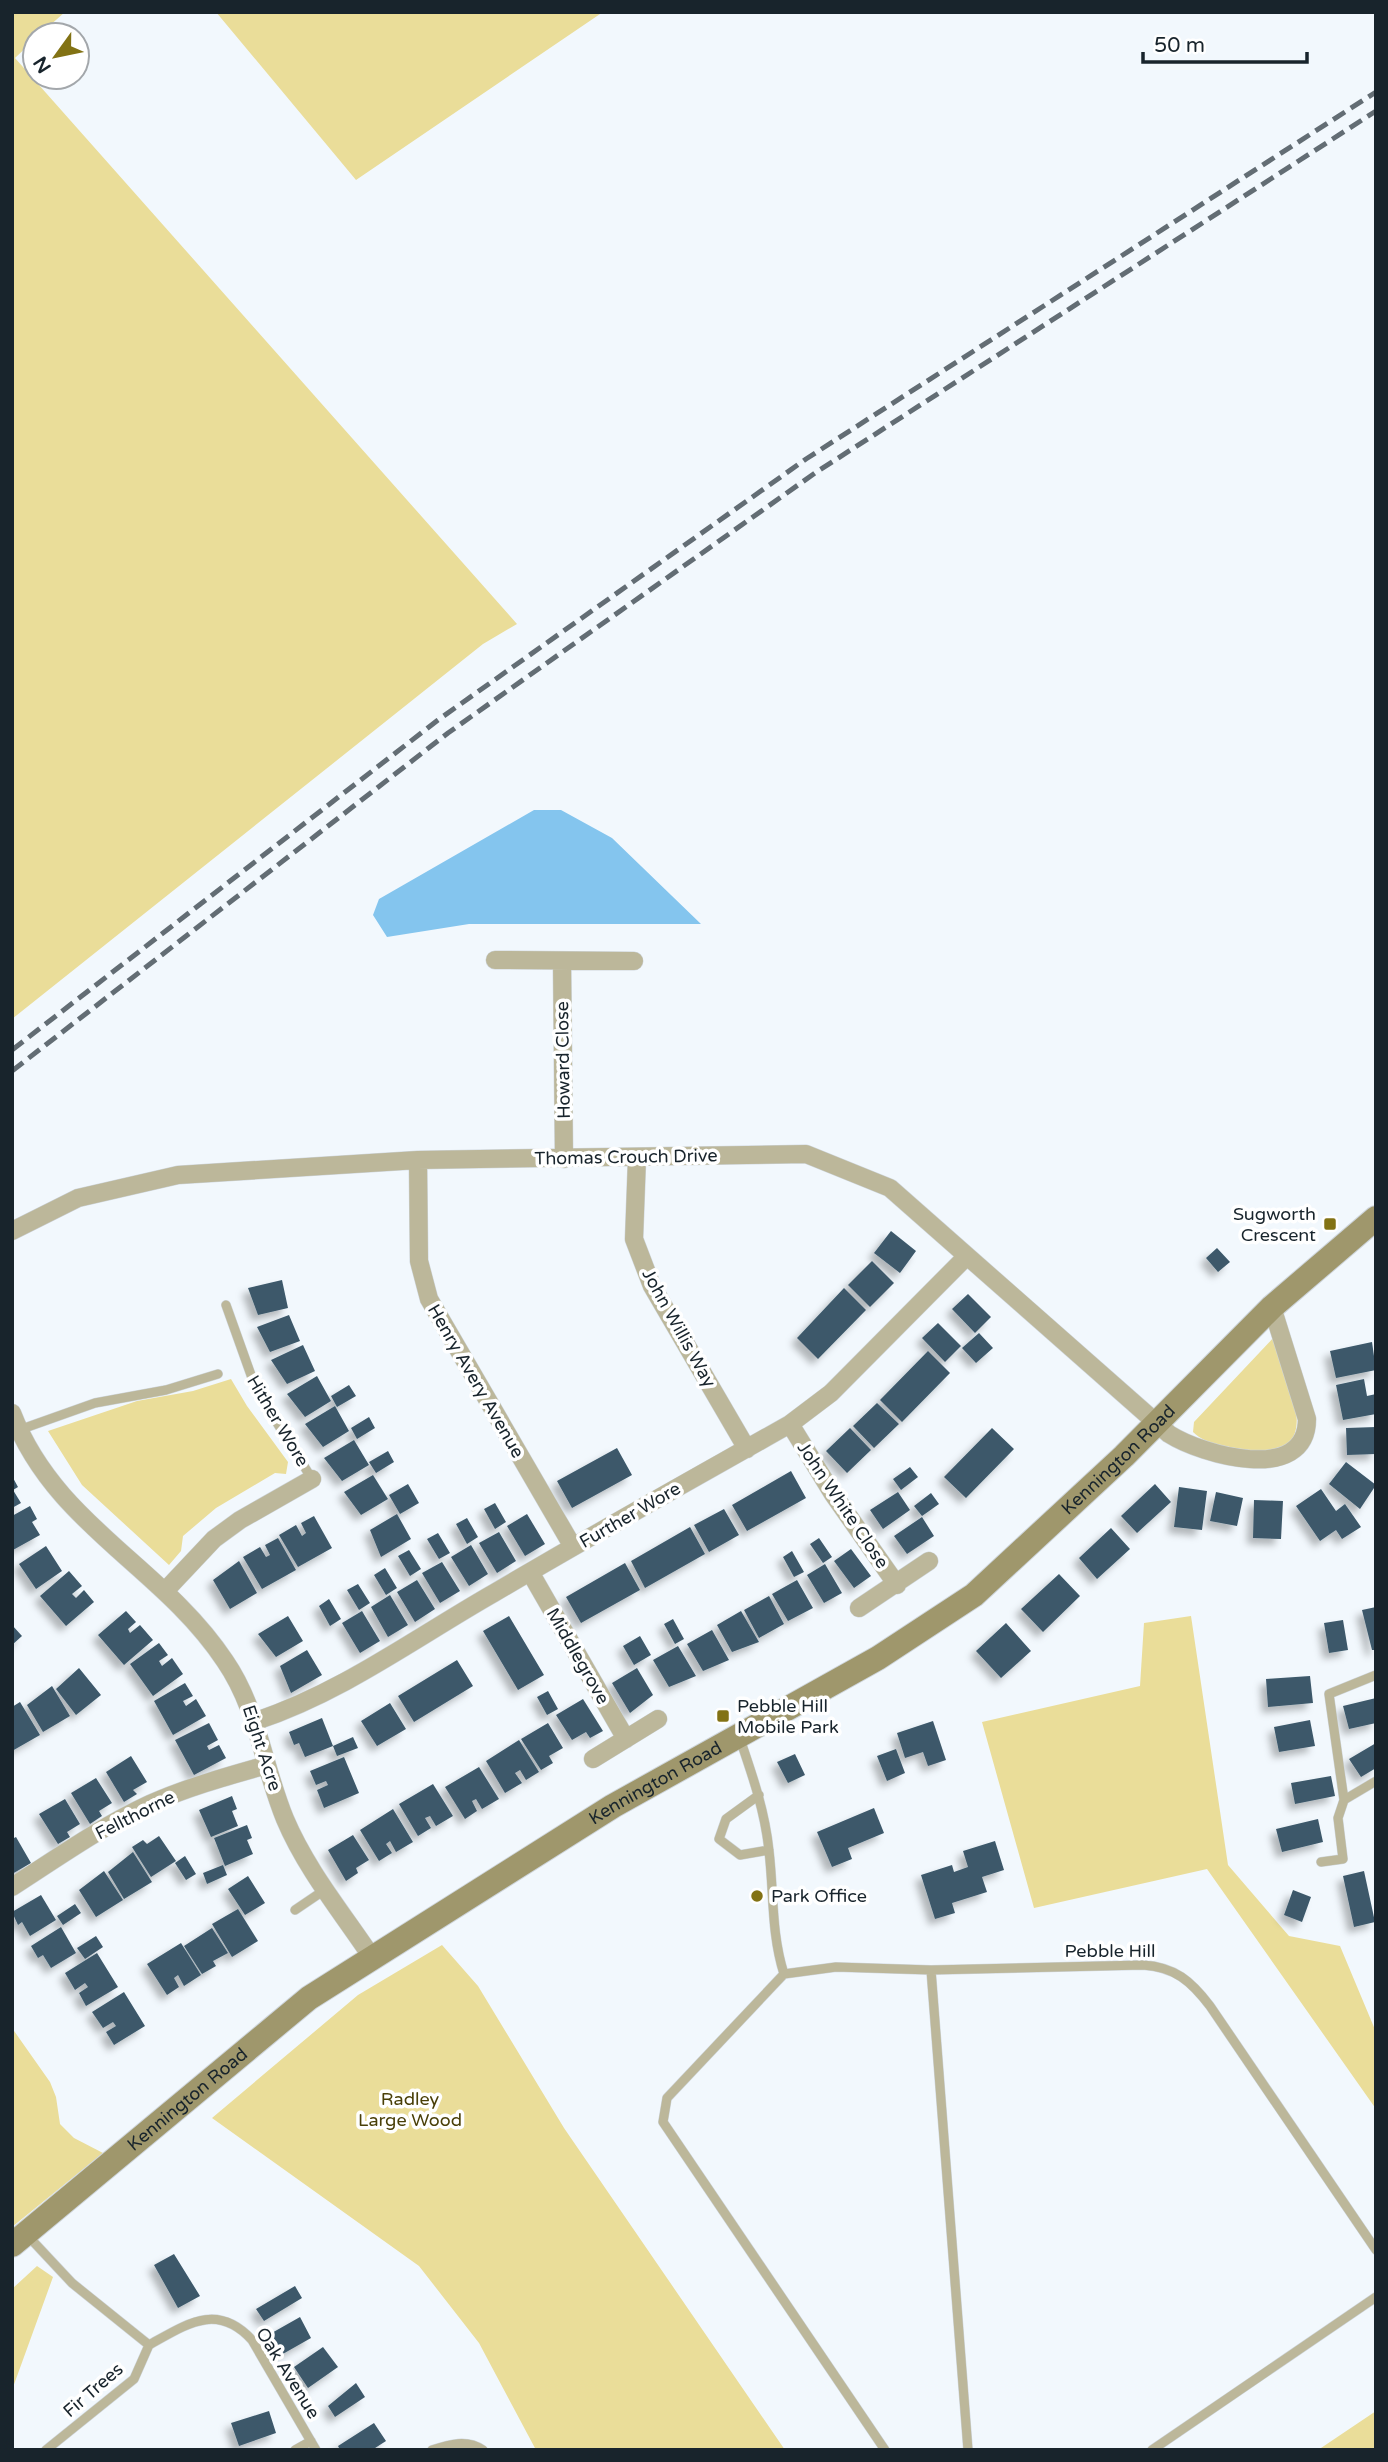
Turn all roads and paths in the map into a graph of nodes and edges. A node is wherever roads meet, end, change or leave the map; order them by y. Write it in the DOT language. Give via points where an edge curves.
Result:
graph roads {
  1 [pos="495,960"];
  2 [pos="562,961"];
  3 [pos="634,961"];
  4 [pos="637,1158"];
  5 [pos="564,1159"];
  6 [pos="418,1160"];
  7 [pos="1376,1218"];
  8 [pos="12,1231"];
  9 [pos="967,1256"];
  10 [pos="226,1305"];
  11 [pos="1272,1307"];
  12 [pos="218,1374"];
  13 [pos="1157,1422"];
  14 [pos="790,1424"];
  15 [pos="17,1435"];
  16 [pos="747,1449"];
  17 [pos="312,1479"];
  18 [pos="573,1548"];
  19 [pos="929,1561"];
  20 [pos="530,1572"];
  21 [pos="897,1585"];
  22 [pos="165,1591"];
  23 [pos="859,1608"];
  24 [pos="1376,1675"];
  25 [pos="658,1719"];
  26 [pos="256,1721"];
  27 [pos="738,1735"];
  28 [pos="626,1739"];
  29 [pos="593,1759"];
  30 [pos="267,1765"];
  31 [pos="1376,1781"];
  32 [pos="760,1795"];
  33 [pos="1344,1800"];
  34 [pos="769,1850"];
  35 [pos="1321,1862"];
  36 [pos="12,1887"];
  37 [pos="326,1889"];
  38 [pos="295,1910"];
  39 [pos="373,1959"];
  40 [pos="931,1969"];
  41 [pos="784,1974"];
  42 [pos="18,2238"];
  43 [pos="1376,2250"];
  44 [pos="1376,2297"];
  45 [pos="149,2345"];
  46 [pos="313,2446"];
  47 [pos="46,2450"];
  48 [pos="295,2450"];
  49 [pos="432,2450"];
  50 [pos="483,2450"];
  51 [pos="886,2450"];
  52 [pos="968,2450"];
  53 [pos="1152,2450"];
  1 -- 2 [label="street"];
  2 -- 3 [label="street"];
  2 -- 5 [label="street, Howard Close"];
  4 -- 5 [label="street, Thomas Crouch Drive"];
  4 -- 9 [label="street, Thomas Crouch Drive" via="806,1154 890,1188"];
  4 -- 16 [label="street, John Willis Way" via="634,1239 652,1286"];
  5 -- 6 [label="street, Thomas Crouch Drive"];
  6 -- 8 [label="street, Thomas Crouch Drive" via="178,1175 78,1198"];
  6 -- 18 [label="street, Henry Avery Avenue" via="419,1261 429,1299"];
  7 -- 11 [label="street, Kennington Road"];
  9 -- 13 [label="street, Thomas Crouch Drive"];
  9 -- 14 [label="street, Further Wore" via="831,1393"];
  10 -- 17 [label="lane, Hither Wore" via="256,1390"];
  11 -- 13 [label="street, Kennington Road"];
  11 -- 13 [label="street" via="1307,1419 1307,1430 1293,1452 1277,1460 1255,1460 1188,1446"];
  12 -- 15 [label="lane, Eight Acre" via="166,1390 95,1403"];
  13 -- 27 [label="street, Kennington Road" via="974,1595 878,1658"];
  14 -- 16 [label="street, Further Wore"];
  14 -- 21 [label="street, John White Close" via="832,1494"];
  15 -- 22 [label="street, Eight Acre" via="83,1521"];
  16 -- 18 [label="street, Further Wore"];
  17 -- 22 [label="street, Hither Wore" via="214,1539"];
  18 -- 20 [label="street, Further Wore"];
  19 -- 21 [label="street, John White Close"];
  20 -- 26 [label="street, Further Wore" via="345,1684"];
  20 -- 28 [label="street, Middlegrove"];
  21 -- 23 [label="street, John White Close"];
  22 -- 26 [label="street, Eight Acre" via="227,1662"];
  24 -- 33 [label="lane" via="1329,1694"];
  25 -- 28 [label="street"];
  26 -- 30 [label="street, Eight Acre"];
  27 -- 32 [label="lane"];
  27 -- 39 [label="street, Kennington Road" via="613,1807"];
  28 -- 29 [label="street"];
  30 -- 36 [label="street, Fellthorne" via="149,1804"];
  30 -- 37 [label="street, Eight Acre" via="296,1842"];
  31 -- 33 [label="lane"];
  32 -- 34 [label="lane"];
  32 -- 34 [label="lane" via="726,1818 719,1839 740,1855"];
  33 -- 35 [label="lane" via="1338,1818 1343,1859"];
  34 -- 41 [label="lane" via="775,1945"];
  37 -- 38 [label="lane"];
  37 -- 39 [label="street, Eight Acre"];
  39 -- 42 [label="street, Kennington Road" via="309,1998"];
  40 -- 41 [label="lane, Pebble Hill" via="836,1967"];
  40 -- 43 [label="lane, Pebble Hill" via="1143,1965 1163,1966 1180,1974 1210,2006"];
  40 -- 52 [label="lane"];
  41 -- 51 [label="lane" via="667,2098 663,2122"];
  42 -- 45 [label="lane"];
  44 -- 53 [label="lane"];
  45 -- 46 [label="lane, Oak Avenue" via="202,2320 219,2319 239,2326 252,2340"];
  45 -- 47 [label="lane, Fir Trees" via="134,2379"];
  46 -- 48 [label="lane"];
  49 -- 50 [label="lane" via="454,2443 475,2444"];
}
